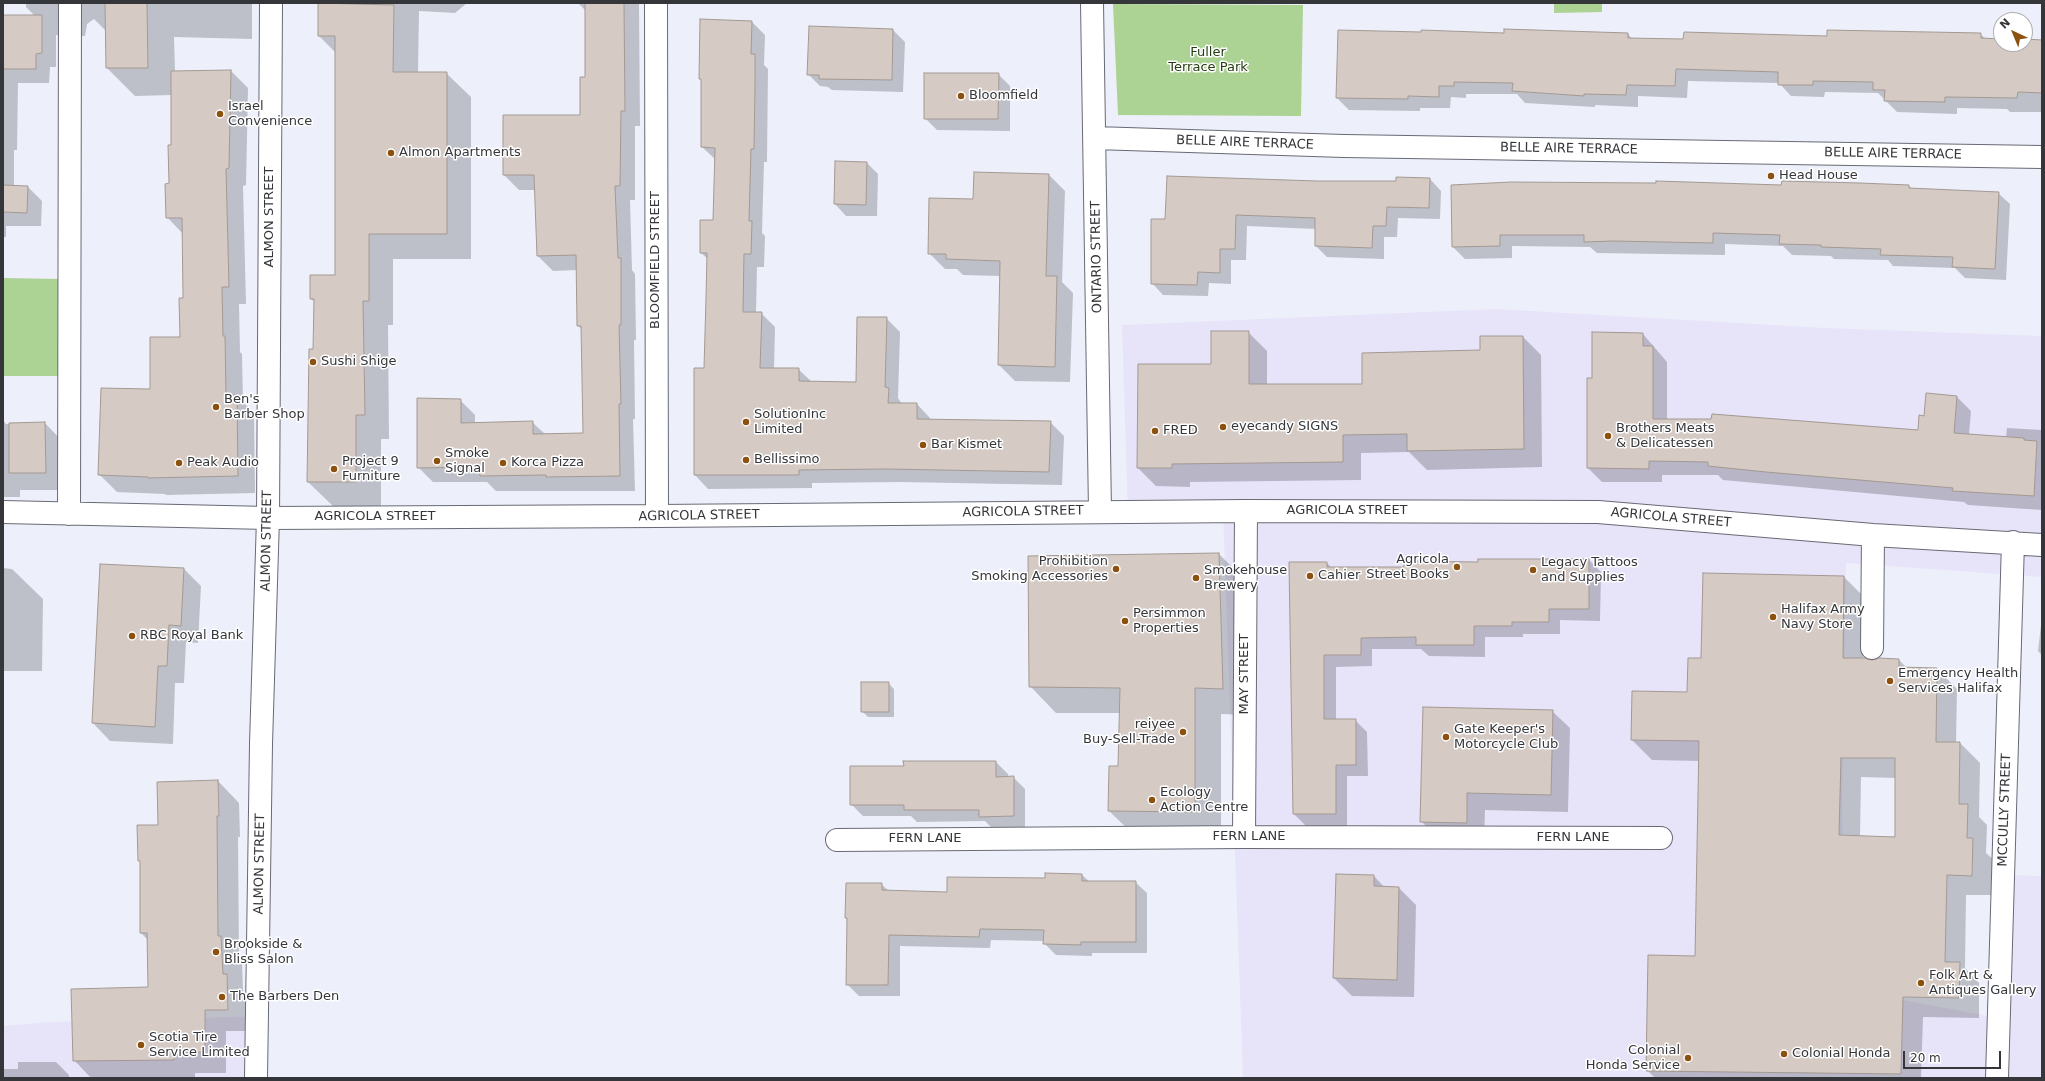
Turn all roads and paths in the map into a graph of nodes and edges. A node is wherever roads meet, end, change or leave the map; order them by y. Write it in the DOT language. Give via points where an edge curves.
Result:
graph roads {
  1 [pos="70,3"];
  2 [pos="271,3"];
  3 [pos="656,3"];
  4 [pos="1092,3"];
  5 [pos="1095,138"];
  6 [pos="2042,157"];
  7 [pos="1246,511"];
  8 [pos="3,512"];
  9 [pos="1100,512"];
  10 [pos="69,514"];
  11 [pos="657,516"];
  12 [pos="268,518"];
  13 [pos="1873,535"];
  14 [pos="2012,542"];
  15 [pos="2042,545"];
  16 [pos="1872,648"];
  17 [pos="1244,837"];
  18 [pos="1662,838"];
  19 [pos="837,840"];
  20 [pos="256,1078"];
  21 [pos="1997,1078"];
  1 -- 10 [label="street"];
  2 -- 12 [label="street, ALMON STREET"];
  3 -- 11 [label="street, BLOOMFIELD STREET"];
  4 -- 5 [label="street, ONTARIO STREET"];
  5 -- 6 [label="street, BELLE AIRE TERRACE" via="1344,146"];
  5 -- 9 [label="street, ONTARIO STREET"];
  7 -- 9 [label="street, AGRICOLA STREET"];
  7 -- 13 [label="street, AGRICOLA STREET" via="1598,512"];
  7 -- 17 [label="street, MAY STREET"];
  8 -- 10 [label="street, AGRICOLA STREET"];
  9 -- 11 [label="street, AGRICOLA STREET"];
  10 -- 12 [label="street, AGRICOLA STREET"];
  11 -- 12 [label="street, AGRICOLA STREET"];
  12 -- 20 [label="street, ALMON STREET" via="261,744"];
  13 -- 14 [label="street, AGRICOLA STREET"];
  13 -- 16 [label="street"];
  14 -- 15 [label="street, AGRICOLA STREET"];
  14 -- 21 [label="street, MCCULLY STREET"];
  17 -- 18 [label="street, FERN LANE"];
  17 -- 19 [label="street, FERN LANE"];
}
